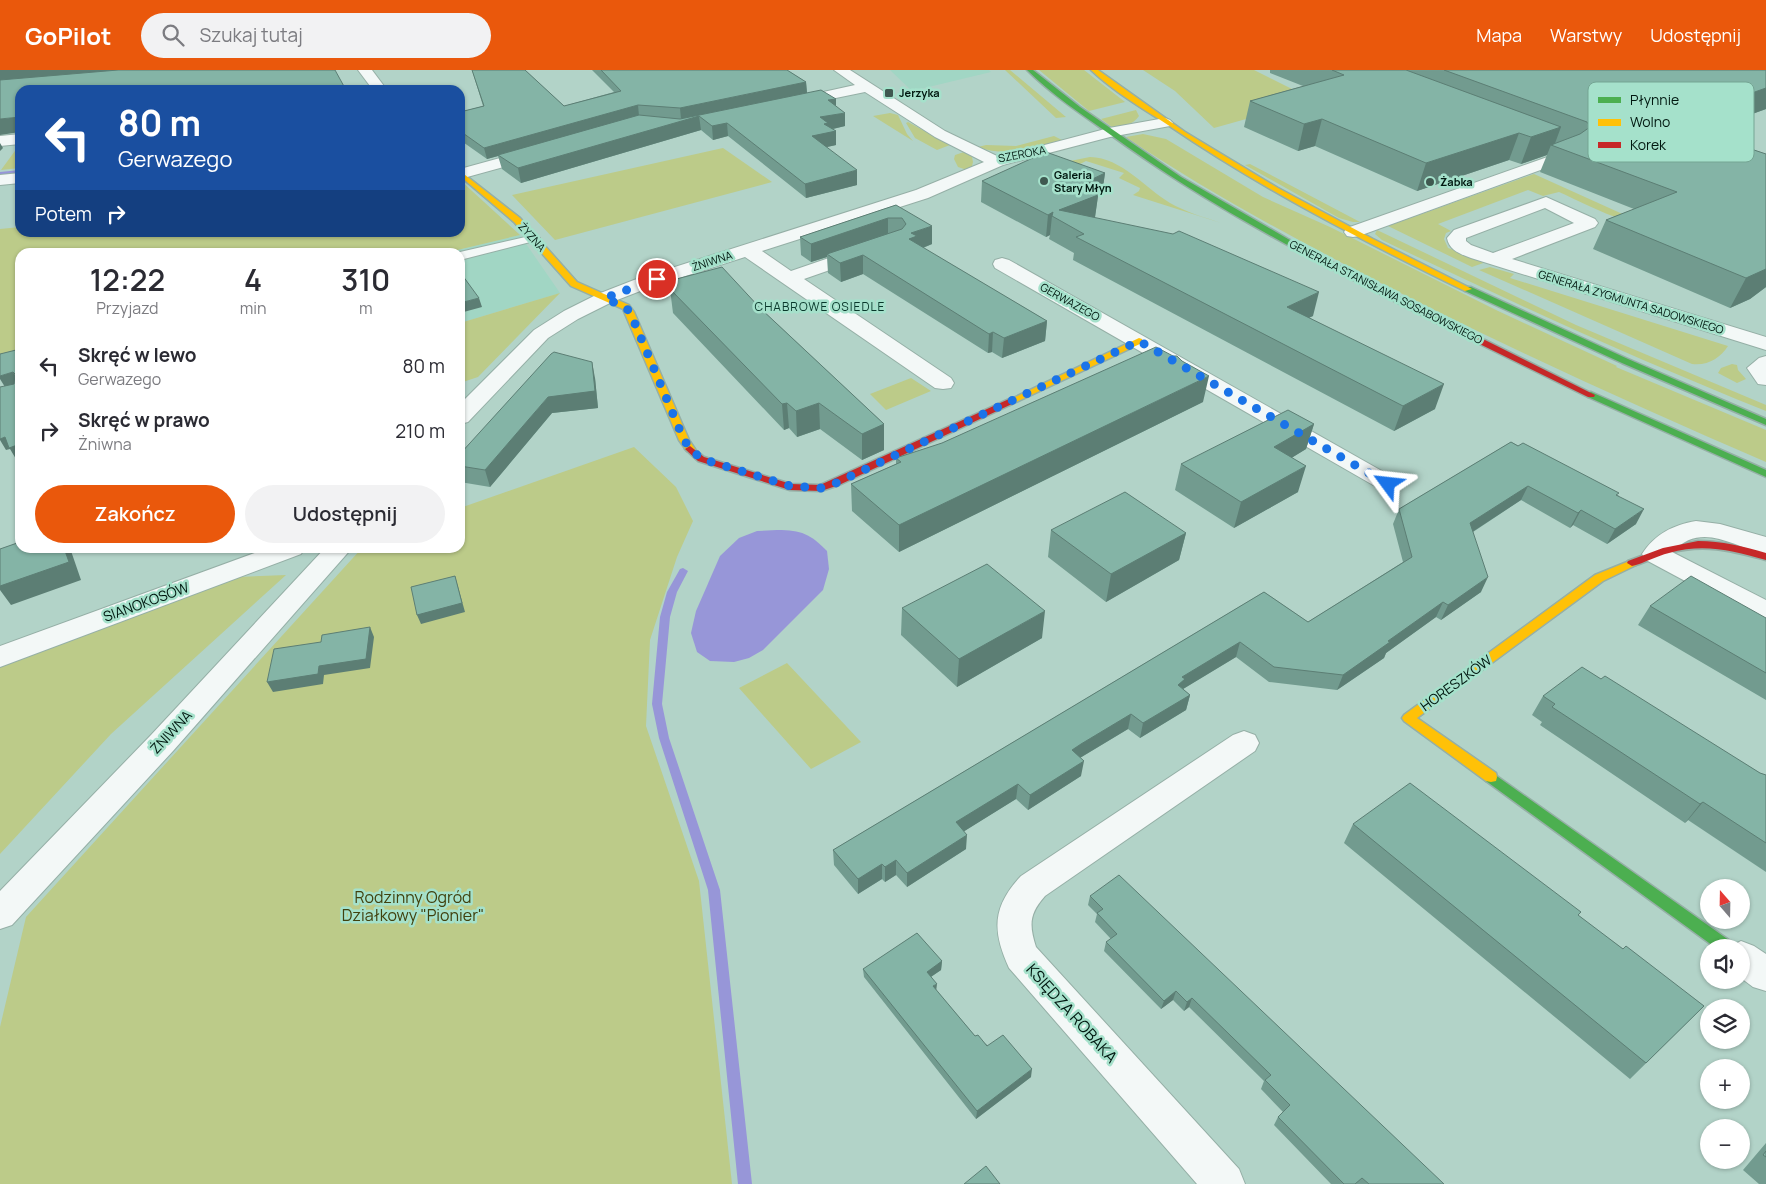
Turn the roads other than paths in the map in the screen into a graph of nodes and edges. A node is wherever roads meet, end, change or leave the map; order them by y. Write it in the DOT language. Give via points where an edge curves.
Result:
graph roads {
  1 [pos="365,70"];
  2 [pos="841,70"];
  3 [pos="1030,70"];
  4 [pos="1094,70"];
  5 [pos="376,85"];
  6 [pos="866,87"];
  7 [pos="779,106"];
  8 [pos="1165,123"];
  9 [pos="1109,133"];
  10 [pos="15,140"];
  11 [pos="0,141"];
  12 [pos="1542,142"];
  13 [pos="556,147"];
  14 [pos="997,162"];
  15 [pos="465,173"];
  16 [pos="465,177"];
  17 [pos="15,178"];
  18 [pos="0,180"];
  19 [pos="1353,232"];
  20 [pos="534,238"];
  21 [pos="876,248"];
  22 [pos="748,250"];
  23 [pos="465,255"];
  24 [pos="1495,260"];
  25 [pos="1002,264"];
  26 [pos="789,278"];
  27 [pos="605,298"];
  28 [pos="1139,341"];
  29 [pos="1766,344"];
  30 [pos="943,383"];
  31 [pos="465,412"];
  32 [pos="1766,422"];
  33 [pos="1766,474"];
  34 [pos="1388,484"];
  35 [pos="1766,548"];
  36 [pos="279,553"];
  37 [pos="334,553"];
  38 [pos="1655,554"];
  39 [pos="1766,557"];
  40 [pos="1766,612"];
  41 [pos="0,657"];
  42 [pos="1244,743"];
  43 [pos="0,914"];
  44 [pos="1715,939"];
  45 [pos="1750,963"];
  46 [pos="1766,974"];
  47 [pos="1224,1184"];
  1 -- 5 [label="street"];
  2 -- 6 [label="street, SZEROKA"];
  3 -- 9 [label="main road, GENERAŁA STANISŁAWA SOSABOWSKIEGO"];
  4 -- 8 [label="main road"];
  6 -- 7 [label="street"];
  6 -- 14 [label="street, SZEROKA" via="940,134"];
  8 -- 9 [label="street, SZEROKA"];
  8 -- 19 [label="main road"];
  9 -- 14 [label="street, SZEROKA"];
  9 -- 33 [label="main road, GENERAŁA STANISŁAWA SOSABOWSKIEGO" via="1226,207 1402,302 1534,368"];
  10 -- 11 [label="street"];
  12 -- 19 [label="street" via="1569,153"];
  13 -- 15 [label="street"];
  14 -- 22 [label="street, ŻNIWNA" via="922,194"];
  16 -- 20 [label="main road, ŻYZNA"];
  17 -- 18 [label="street"];
  19 -- 32 [label="main road" via="1558,331"];
  20 -- 23 [label="lane"];
  20 -- 27 [label="main road, ŻYZNA" via="574,284"];
  21 -- 26 [label="street"];
  22 -- 26 [label="street"];
  22 -- 27 [label="street, ŻNIWNA"];
  24 -- 24 [label="street, GENERAŁA ZYGMUNTA SADOWSKIEGO" via="1461,248 1457,236 1546,202 1589,223"];
  24 -- 29 [label="street, GENERAŁA ZYGMUNTA SADOWSKIEGO"];
  25 -- 28 [label="street, GERWAZEGO"];
  26 -- 30 [label="street"];
  27 -- 28 [label="main road" via="630,312 684,440 692,451 702,459 790,486 807,488 836,483"];
  27 -- 31 [label="street, ŻNIWNA" via="541,334"];
  28 -- 34 [label="street, GERWAZEGO"];
  35 -- 38 [label="street" via="1716,531 1698,529 1676,534"];
  36 -- 41 [label="street, SIANOKOSÓW"];
  37 -- 43 [label="street, ŻNIWNA" via="162,743"];
  38 -- 39 [label="main road" via="1709,542 1743,548"];
  38 -- 40 [label="street"];
  38 -- 44 [label="main road, HORESZKÓW" via="1599,578 1408,718"];
  42 -- 47 [label="street, KSIĘDZA ROBAKA" via="1033,886 1021,898 1014,916 1015,938 1022,957"];
  45 -- 46 [label="street"];
}
